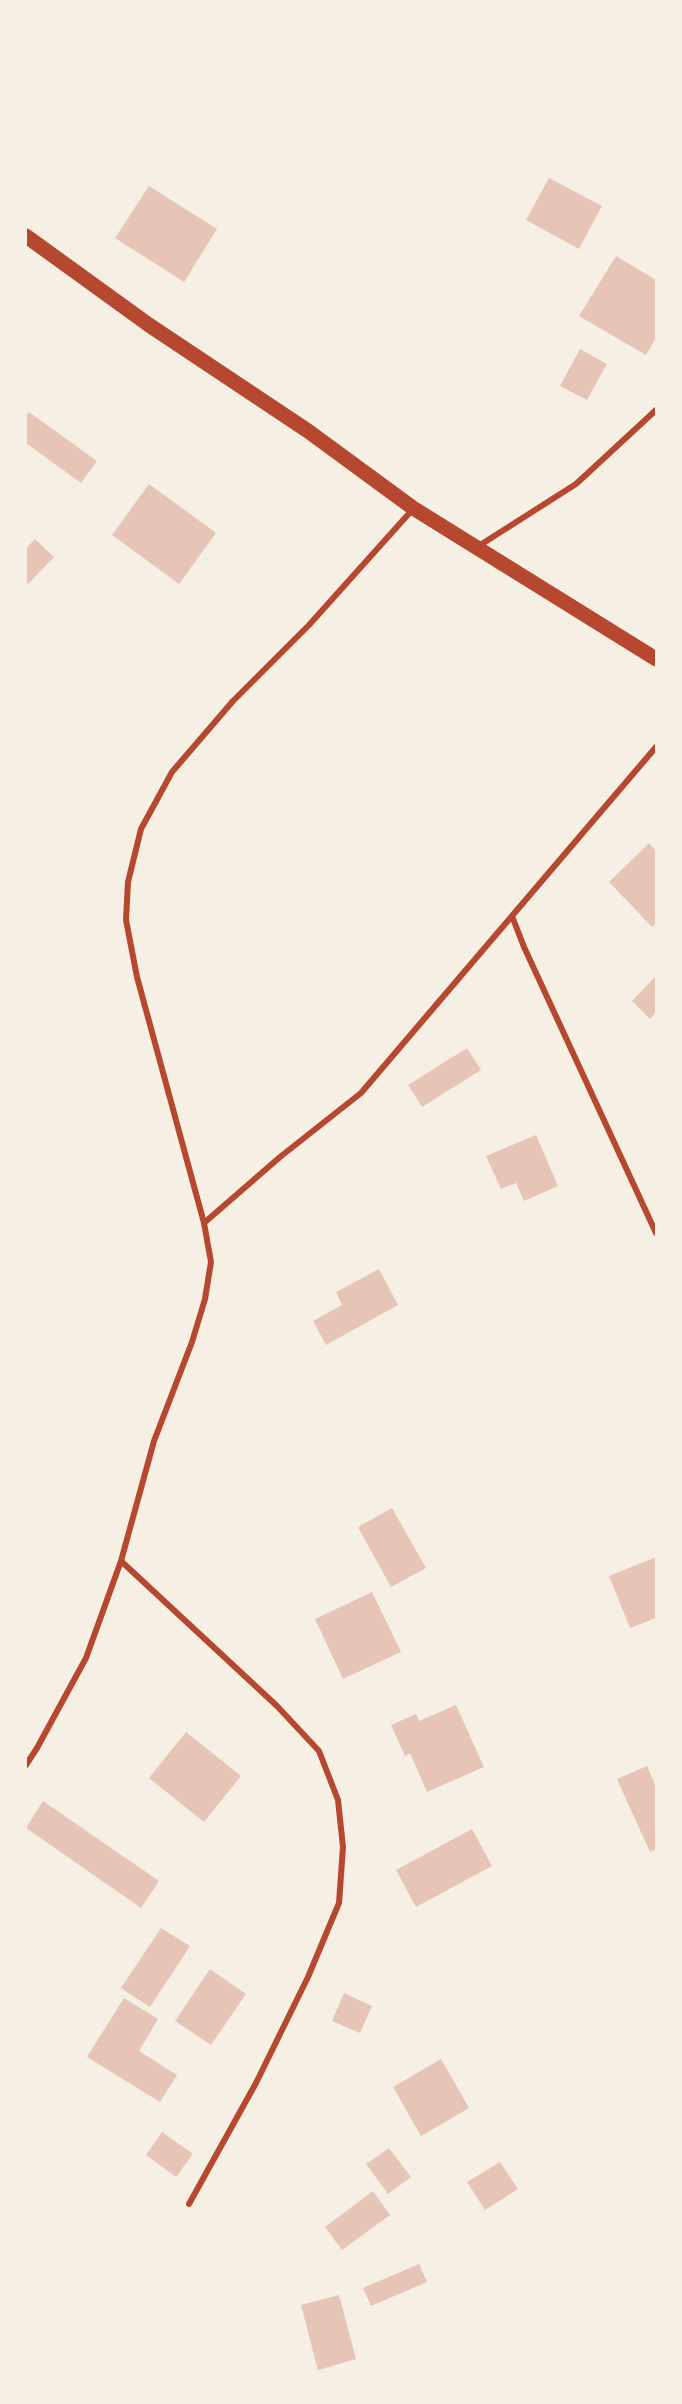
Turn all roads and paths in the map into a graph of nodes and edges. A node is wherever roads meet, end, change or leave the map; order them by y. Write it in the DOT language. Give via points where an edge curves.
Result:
graph roads {
  1 [pos="26,236"];
  2 [pos="657,410"];
  3 [pos="413,508"];
  4 [pos="477,547"];
  5 [pos="657,659"];
  6 [pos="657,747"];
  7 [pos="512,916"];
  8 [pos="204,1224"];
  9 [pos="657,1233"];
  10 [pos="121,1561"];
  11 [pos="26,1765"];
  12 [pos="189,2204"];
  1 -- 3 [label="main road"];
  2 -- 4 [label="street" via="576,484"];
  3 -- 4 [label="main road"];
  3 -- 8 [label="street" via="172,772 141,829 128,882 126,920 137,976"];
  4 -- 5 [label="main road"];
  6 -- 7 [label="street"];
  7 -- 8 [label="street" via="361,1093"];
  7 -- 9 [label="street"];
  8 -- 10 [label="street" via="211,1262 204,1299 154,1441"];
  10 -- 11 [label="street" via="86,1658"];
  10 -- 12 [label="street" via="284,1713 319,1751 338,1800 343,1847 339,1903 308,1977 262,2073"];
}
